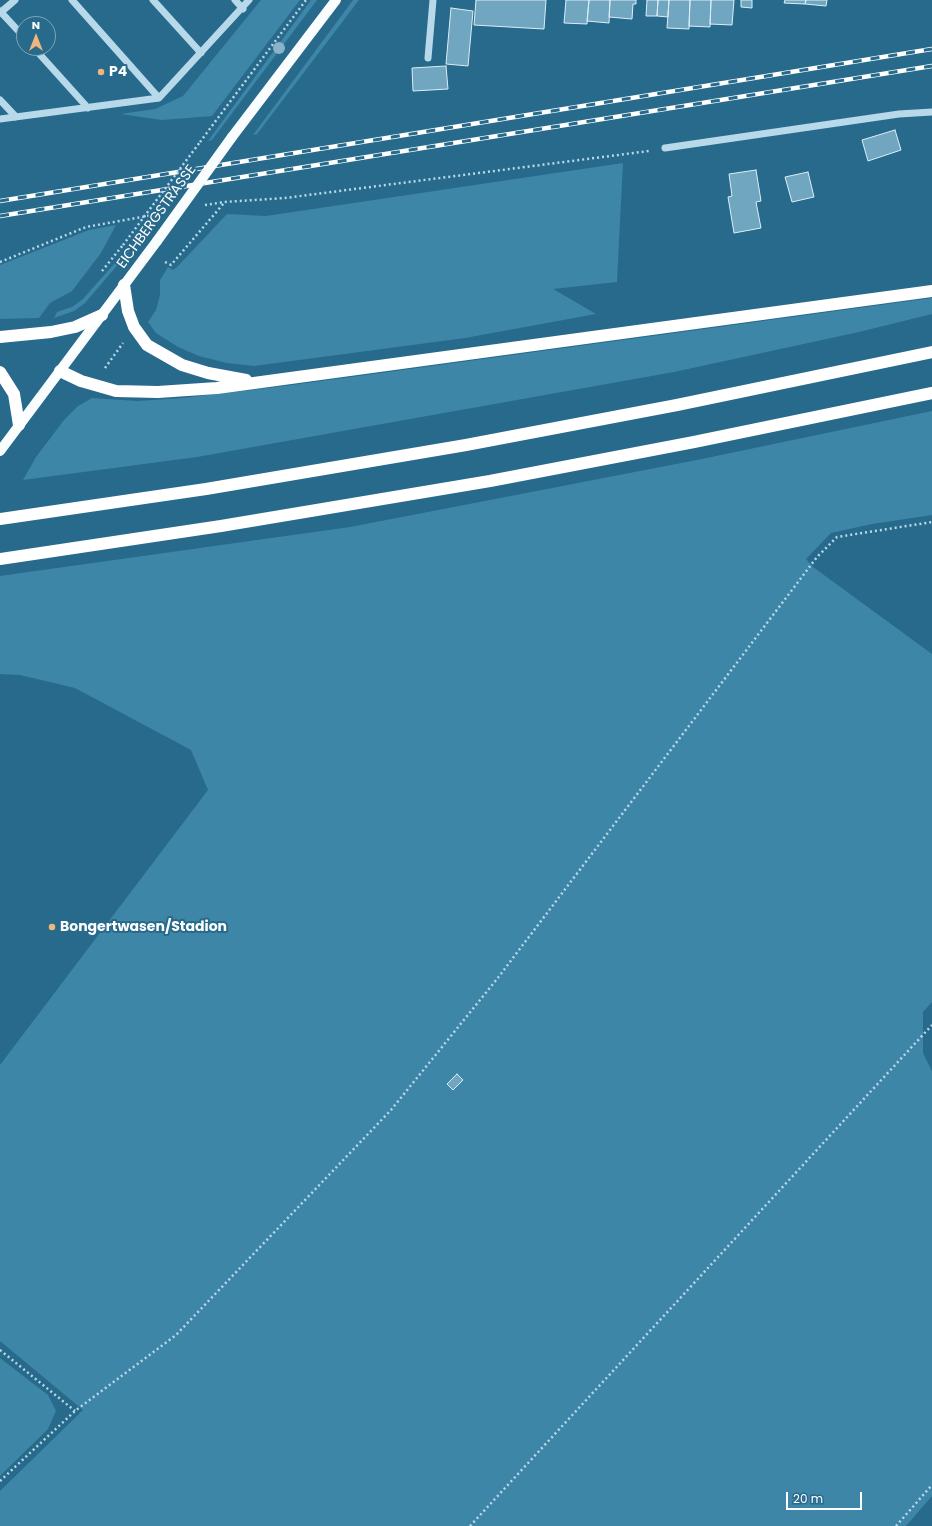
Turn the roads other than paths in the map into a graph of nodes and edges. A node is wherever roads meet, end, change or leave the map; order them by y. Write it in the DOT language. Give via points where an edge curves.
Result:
graph roads {
  1 [pos="15,0"];
  2 [pos="72,0"];
  3 [pos="153,0"];
  4 [pos="235,0"];
  5 [pos="250,0"];
  6 [pos="336,0"];
  7 [pos="434,0"];
  8 [pos="243,9"];
  9 [pos="0,12"];
  10 [pos="16,29"];
  11 [pos="201,53"];
  12 [pos="41,56"];
  13 [pos="428,58"];
  14 [pos="159,98"];
  15 [pos="0,100"];
  16 [pos="88,108"];
  17 [pos="932,112"];
  18 [pos="16,117"];
  19 [pos="0,119"];
  20 [pos="665,148"];
  21 [pos="124,285"];
  22 [pos="932,291"];
  23 [pos="102,315"];
  24 [pos="0,337"];
  25 [pos="932,352"];
  26 [pos="60,370"];
  27 [pos="0,372"];
  28 [pos="261,382"];
  29 [pos="932,392"];
  30 [pos="19,425"];
  31 [pos="0,451"];
  32 [pos="0,519"];
  33 [pos="0,559"];
  1 -- 9 [label="lane"];
  2 -- 14 [label="lane"];
  3 -- 11 [label="lane"];
  4 -- 8 [label="lane"];
  5 -- 8 [label="lane"];
  6 -- 21 [label="main road, EICHBERGSTRASSE, bridge"];
  7 -- 13 [label="lane"];
  8 -- 11 [label="lane"];
  9 -- 10 [label="lane"];
  11 -- 14 [label="lane"];
  12 -- 16 [label="lane"];
  14 -- 16 [label="lane"];
  15 -- 18 [label="lane"];
  16 -- 18 [label="lane"];
  17 -- 20 [label="lane" via="899,114"];
  18 -- 19 [label="lane"];
  21 -- 23 [label="main road, EICHBERGSTRASSE"];
  21 -- 28 [label="highway" via="128,311 134,327 147,345 182,365 208,374"];
  22 -- 28 [label="highway"];
  23 -- 24 [label="highway" via="75,327"];
  23 -- 26 [label="main road, EICHBERGSTRASSE"];
  25 -- 32 [label="highway" via="677,405 466,445 206,489"];
  26 -- 28 [label="highway" via="81,381 116,391 158,392"];
  26 -- 30 [label="main road, EICHBERGSTRASSE"];
  27 -- 30 [label="highway" via="14,394"];
  29 -- 33 [label="highway" via="430,492"];
  30 -- 31 [label="main road, EICHBERGSTRASSE"];
}
